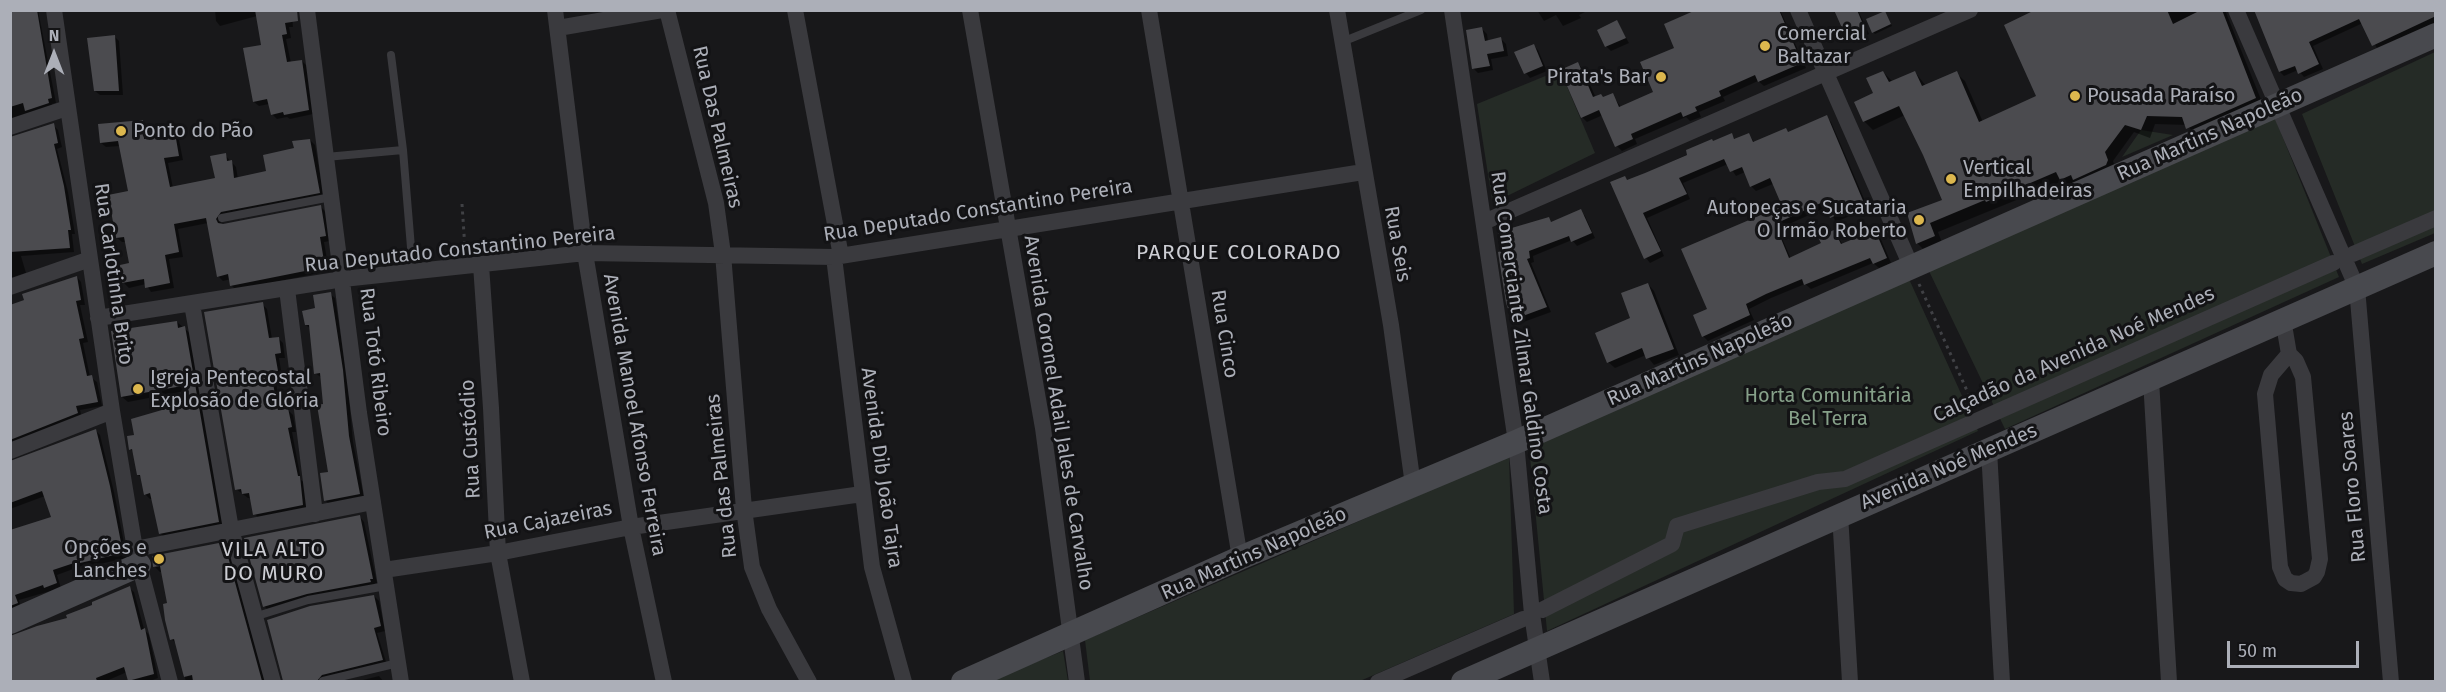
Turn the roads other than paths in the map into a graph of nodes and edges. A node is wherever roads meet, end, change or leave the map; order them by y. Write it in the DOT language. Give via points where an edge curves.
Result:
graph roads {
  1 [pos="54,10"];
  2 [pos="307,10"];
  3 [pos="555,10"];
  4 [pos="662,10"];
  5 [pos="667,10"];
  6 [pos="795,10"];
  7 [pos="970,10"];
  8 [pos="1149,10"];
  9 [pos="1337,10"];
  10 [pos="1421,10"];
  11 [pos="1452,10"];
  12 [pos="1798,10"];
  13 [pos="1970,10"];
  14 [pos="2236,10"];
  15 [pos="558,28"];
  16 [pos="2436,35"];
  17 [pos="1342,42"];
  18 [pos="391,55"];
  19 [pos="1827,73"];
  20 [pos="2276,105"];
  21 [pos="67,108"];
  22 [pos="10,127"];
  23 [pos="403,150"];
  24 [pos="326,157"];
  25 [pos="1363,172"];
  26 [pos="331,197"];
  27 [pos="1181,202"];
  28 [pos="222,218"];
  29 [pos="2436,218"];
  30 [pos="1484,222"];
  31 [pos="1007,228"];
  32 [pos="2436,253"];
  33 [pos="585,254"];
  34 [pos="723,254"];
  35 [pos="2353,254"];
  36 [pos="838,256"];
  37 [pos="90,259"];
  38 [pos="2333,263"];
  39 [pos="474,265"];
  40 [pos="1911,266"];
  41 [pos="412,272"];
  42 [pos="343,279"];
  43 [pos="10,287"];
  44 [pos="2357,288"];
  45 [pos="287,289"];
  46 [pos="192,304"];
  47 [pos="98,318"];
  48 [pos="2283,319"];
  49 [pos="2289,354"];
  50 [pos="2151,380"];
  51 [pos="112,411"];
  52 [pos="1516,442"];
  53 [pos="1989,450"];
  54 [pos="10,451"];
  55 [pos="1413,485"];
  56 [pos="862,494"];
  57 [pos="373,502"];
  58 [pos="744,509"];
  59 [pos="315,514"];
  60 [pos="1840,514"];
  61 [pos="631,527"];
  62 [pos="231,529"];
  63 [pos="498,553"];
  64 [pos="137,557"];
  65 [pos="1240,558"];
  66 [pos="385,578"];
  67 [pos="1542,610"];
  68 [pos="254,617"];
  69 [pos="1523,618"];
  70 [pos="10,622"];
  71 [pos="1071,635"];
  72 [pos="1538,648"];
  73 [pos="398,663"];
  74 [pos="170,681"];
  75 [pos="273,681"];
  76 [pos="323,681"];
  77 [pos="401,681"];
  78 [pos="522,681"];
  79 [pos="664,681"];
  80 [pos="809,681"];
  81 [pos="903,681"];
  82 [pos="963,681"];
  83 [pos="1077,681"];
  84 [pos="1378,681"];
  85 [pos="1463,681"];
  86 [pos="1542,681"];
  87 [pos="1850,681"];
  88 [pos="2002,681"];
  89 [pos="2169,681"];
  90 [pos="2391,681"];
  1 -- 21 [label="street, Rua Carlotinha Brito"];
  2 -- 24 [label="street, Rua Totó Ribeiro"];
  3 -- 15 [label="street, Avenida Manoel Afonso Ferreira"];
  4 -- 15 [label="street"];
  5 -- 34 [label="street, Rua Das Palmeiras" via="716,203"];
  6 -- 36 [label="street, Avenida Dib João Tajra"];
  7 -- 31 [label="street, Avenida Coronel Adail Jales de Carvalho"];
  8 -- 27 [label="street, Rua Cinco"];
  9 -- 17 [label="street, Rua Seis"];
  10 -- 17 [label="lane"];
  11 -- 30 [label="street, Rua Comerciante Zilmar Galdino Costa"];
  12 -- 19 [label="street"];
  13 -- 19 [label="street"];
  14 -- 20 [label="street, Rua Floro Soares"];
  15 -- 33 [label="street, Avenida Manoel Afonso Ferreira"];
  16 -- 20 [label="main road, Rua Martins Napoleão"];
  17 -- 25 [label="street, Rua Seis"];
  18 -- 23 [label="lane"];
  19 -- 30 [label="street"];
  19 -- 40 [label="street"];
  20 -- 40 [label="main road, Rua Martins Napoleão"];
  20 -- 44 [label="street, Rua Floro Soares"];
  21 -- 22 [label="street"];
  21 -- 37 [label="street, Rua Carlotinha Brito"];
  23 -- 24 [label="lane"];
  23 -- 41 [label="lane"];
  24 -- 26 [label="street, Rua Totó Ribeiro"];
  25 -- 27 [label="street, Rua Deputado Constantino Pereira"];
  25 -- 55 [label="street, Rua Seis" via="1391,325"];
  26 -- 28 [label="lane"];
  26 -- 42 [label="street, Rua Totó Ribeiro"];
  27 -- 31 [label="street, Rua Deputado Constantino Pereira"];
  27 -- 65 [label="street, Rua Cinco"];
  29 -- 35 [label="street"];
  30 -- 52 [label="street, Rua Comerciante Zilmar Galdino Costa"];
  31 -- 36 [label="street, Rua Deputado Constantino Pereira"];
  31 -- 71 [label="street, Avenida Coronel Adail Jales de Carvalho" via="1043,428"];
  32 -- 44 [label="main road, Avenida Noé Mendes"];
  33 -- 34 [label="street, Rua Deputado Constantino Pereira"];
  33 -- 39 [label="street, Rua Deputado Constantino Pereira"];
  33 -- 61 [label="street, Avenida Manoel Afonso Ferreira"];
  34 -- 36 [label="street, Rua Deputado Constantino Pereira"];
  34 -- 58 [label="street, Rua das Palmeiras"];
  36 -- 56 [label="street, Avenida Dib João Tajra"];
  37 -- 43 [label="street"];
  37 -- 47 [label="street, Rua Carlotinha Brito"];
  38 -- 67 [label="street, Calçadão da Avenida Noé Mendes" via="1845,479 1818,482 1677,526 1672,544"];
  39 -- 41 [label="street, Rua Deputado Constantino Pereira"];
  39 -- 63 [label="street, Rua Custódio" via="491,408"];
  40 -- 52 [label="main road, Rua Martins Napoleão"];
  41 -- 42 [label="street, Rua Deputado Constantino Pereira"];
  42 -- 45 [label="street, Rua Deputado Constantino Pereira"];
  42 -- 57 [label="street, Rua Totó Ribeiro"];
  44 -- 48 [label="main road, Avenida Noé Mendes"];
  44 -- 90 [label="street, Rua Floro Soares"];
  45 -- 46 [label="street, Rua Deputado Constantino Pereira"];
  45 -- 59 [label="street"];
  46 -- 47 [label="street, Rua Deputado Constantino Pereira"];
  46 -- 62 [label="street"];
  47 -- 51 [label="street, Rua Carlotinha Brito"];
  48 -- 49 [label="street"];
  48 -- 50 [label="main road, Avenida Noé Mendes"];
  49 -- 49 [label="street" via="2271,375 2265,394 2280,567 2285,579 2301,584 2314,577 2320,559 2303,377"];
  50 -- 53 [label="main road, Avenida Noé Mendes"];
  50 -- 89 [label="street"];
  51 -- 54 [label="street"];
  51 -- 64 [label="street, Rua Carlotinha Brito"];
  52 -- 55 [label="main road, Rua Martins Napoleão"];
  52 -- 72 [label="street, Rua Comerciante Zilmar Galdino Costa"];
  53 -- 60 [label="main road, Avenida Noé Mendes"];
  53 -- 88 [label="street"];
  55 -- 65 [label="main road, Rua Martins Napoleão"];
  56 -- 58 [label="street, Rua Cajazeiras"];
  56 -- 81 [label="street, Avenida Dib João Tajra" via="872,567"];
  57 -- 59 [label="street"];
  57 -- 66 [label="street, Rua Totó Ribeiro"];
  58 -- 61 [label="street, Rua Cajazeiras"];
  58 -- 80 [label="street, Rua das Palmeiras" via="758,585"];
  59 -- 62 [label="street"];
  60 -- 72 [label="main road, Avenida Noé Mendes"];
  60 -- 87 [label="street"];
  61 -- 63 [label="street, Rua Cajazeiras"];
  61 -- 79 [label="street, Avenida Manoel Afonso Ferreira"];
  62 -- 64 [label="street"];
  62 -- 68 [label="street"];
  63 -- 66 [label="street, Rua Cajazeiras"];
  63 -- 78 [label="street, Rua Custódio"];
  64 -- 70 [label="main road" via="122,571"];
  64 -- 74 [label="street, Rua Carlotinha Brito"];
  65 -- 71 [label="main road, Rua Martins Napoleão"];
  66 -- 68 [label="lane"];
  66 -- 73 [label="street, Rua Totó Ribeiro"];
  68 -- 75 [label="street"];
  69 -- 84 [label="street"];
  71 -- 82 [label="main road, Rua Martins Napoleão"];
  71 -- 83 [label="street, Avenida Coronel Adail Jales de Carvalho"];
  72 -- 85 [label="main road, Avenida Noé Mendes"];
  72 -- 86 [label="street, Rua Comerciante Zilmar Galdino Costa"];
  73 -- 76 [label="lane"];
  73 -- 77 [label="street, Rua Totó Ribeiro"];
}
